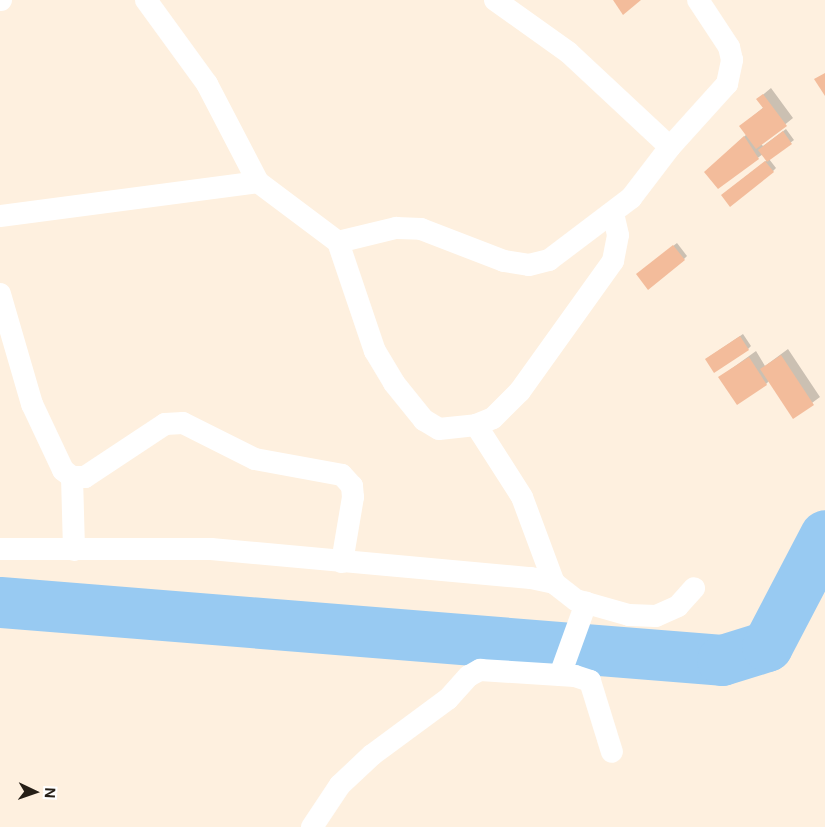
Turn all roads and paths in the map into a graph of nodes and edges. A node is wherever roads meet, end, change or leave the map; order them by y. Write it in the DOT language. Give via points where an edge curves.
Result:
graph roads {
  1 [pos="146,0"];
  2 [pos="495,0"];
  3 [pos="698,0"];
  4 [pos="670,147"];
  5 [pos="258,182"];
  6 [pos="613,213"];
  7 [pos="0,216"];
  8 [pos="338,242"];
  9 [pos="0,294"];
  10 [pos="476,425"];
  11 [pos="72,477"];
  12 [pos="0,548"];
  13 [pos="74,550"];
  14 [pos="342,562"];
  15 [pos="554,583"];
  16 [pos="694,588"];
  17 [pos="586,605"];
  18 [pos="561,673"];
  19 [pos="612,752"];
  20 [pos="312,827"];
  1 -- 5 [label="street" via="206,84"];
  2 -- 4 [label="street" via="568,52"];
  3 -- 4 [label="street" via="728,47 732,60 727,84"];
  4 -- 6 [label="street" via="630,198"];
  5 -- 7 [label="street"];
  5 -- 8 [label="street"];
  6 -- 8 [label="street" via="548,260 529,265 504,261 422,229 396,228"];
  6 -- 10 [label="street" via="618,236 613,261 520,391 493,418"];
  8 -- 10 [label="street" via="376,351 394,383 424,420 439,429"];
  9 -- 11 [label="street" via="32,404 63,470"];
  10 -- 15 [label="street" via="522,497"];
  11 -- 13 [label="street"];
  11 -- 14 [label="street" via="86,477 165,424 183,423 255,459 342,476 352,486 353,497"];
  12 -- 13 [label="street"];
  13 -- 14 [label="street" via="211,549"];
  14 -- 15 [label="street" via="531,578"];
  15 -- 17 [label="street"];
  16 -- 17 [label="street" via="678,606 656,616 629,615"];
  17 -- 18 [label="street"];
  18 -- 19 [label="street" via="590,681 594,686"];
  18 -- 20 [label="street" via="480,670 469,676 448,700 372,755 346,779"];
}
